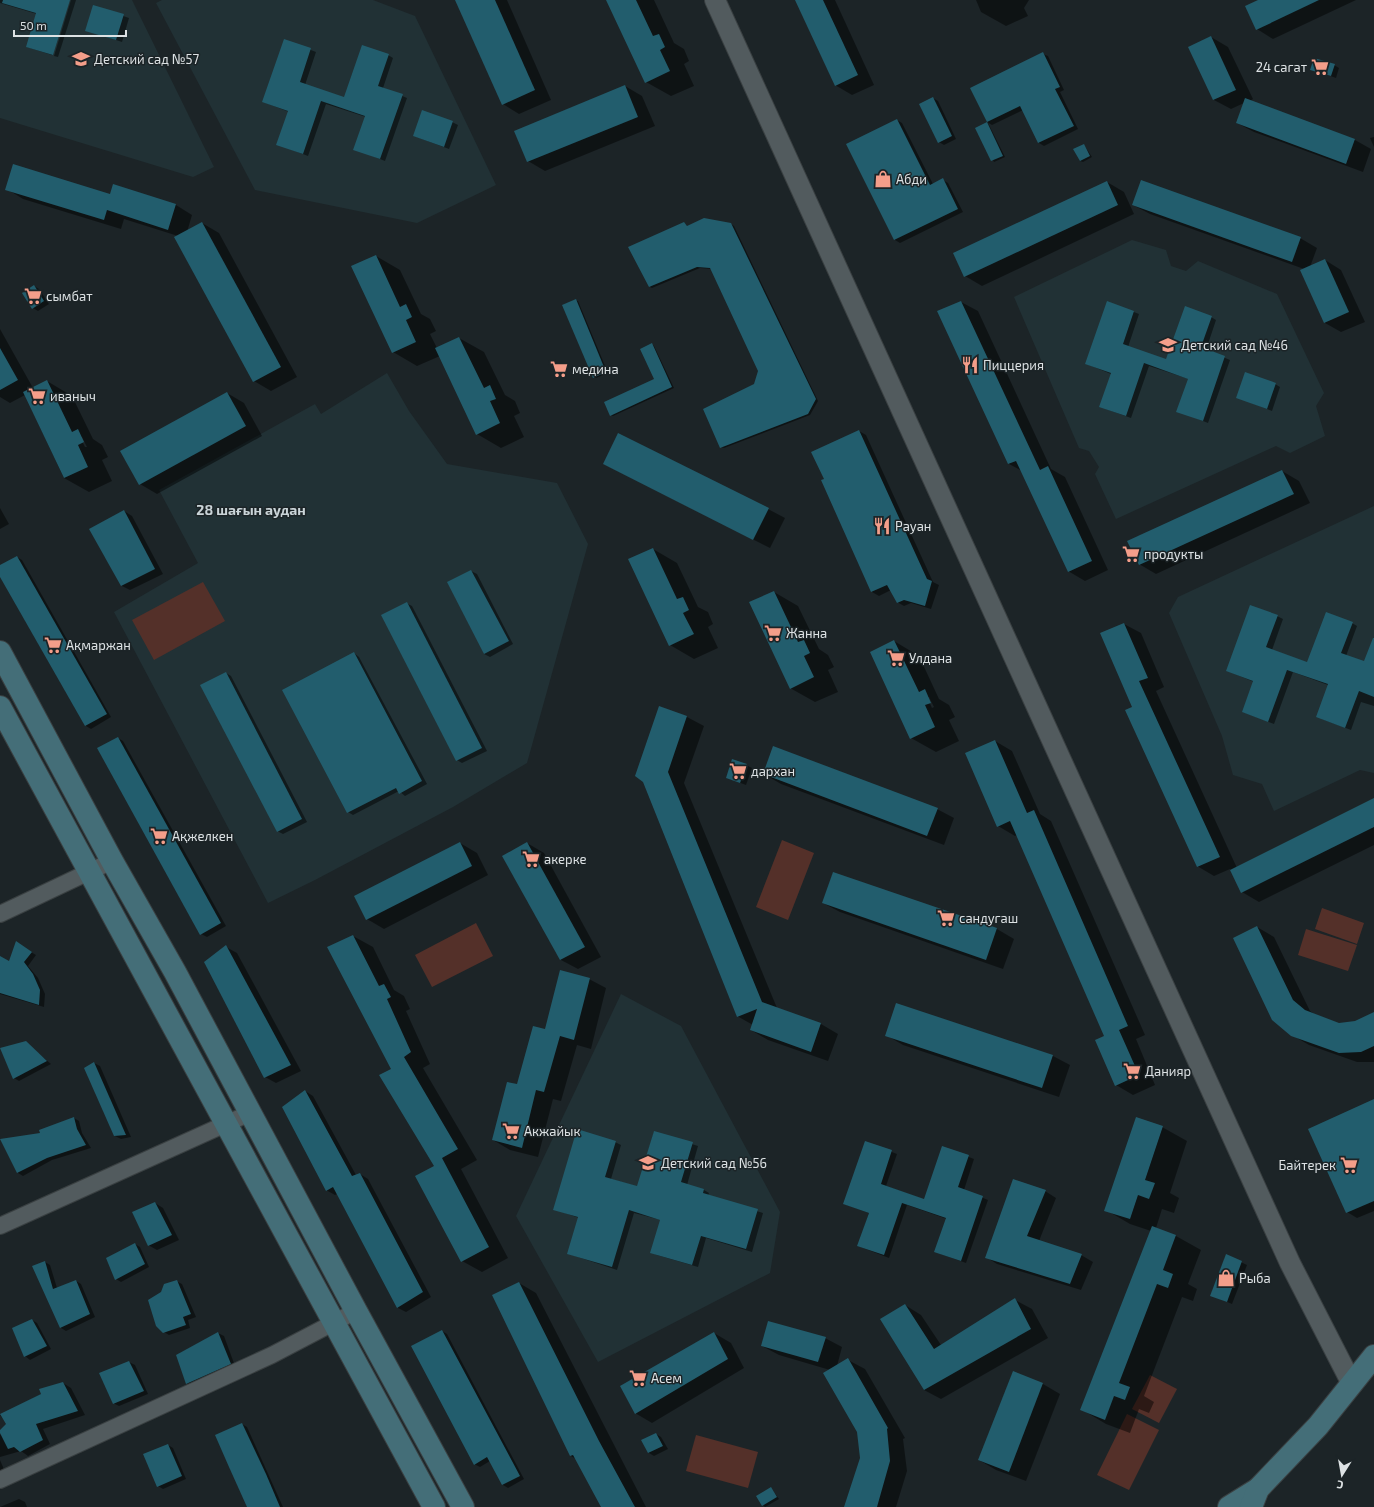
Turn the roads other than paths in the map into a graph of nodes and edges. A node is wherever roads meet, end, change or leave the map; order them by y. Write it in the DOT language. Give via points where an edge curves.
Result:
graph roads {
  1 [pos="714,0"];
  2 [pos="0,652"];
  3 [pos="0,707"];
  4 [pos="112,861"];
  5 [pos="89,872"];
  6 [pos="0,914"];
  7 [pos="250,1113"];
  8 [pos="226,1125"];
  9 [pos="0,1226"];
  10 [pos="356,1311"];
  11 [pos="334,1323"];
  12 [pos="1374,1356"];
  13 [pos="1352,1384"];
  14 [pos="0,1480"];
  15 [pos="1255,1498"];
  16 [pos="434,1507"];
  17 [pos="463,1507"];
  18 [pos="1229,1507"];
  1 -- 13 [label="street" via="1290,1263"];
  2 -- 4 [label="main road"];
  3 -- 5 [label="main road"];
  4 -- 5 [label="street"];
  4 -- 7 [label="main road"];
  5 -- 6 [label="street"];
  5 -- 8 [label="main road"];
  7 -- 8 [label="street"];
  7 -- 10 [label="main road"];
  8 -- 9 [label="street" via="162,1151"];
  8 -- 11 [label="main road"];
  10 -- 11 [label="street"];
  10 -- 17 [label="main road"];
  11 -- 14 [label="street" via="272,1355"];
  11 -- 16 [label="main road"];
  12 -- 13 [label="main road"];
  13 -- 15 [label="main road"];
  15 -- 18 [label="main road"];
}
